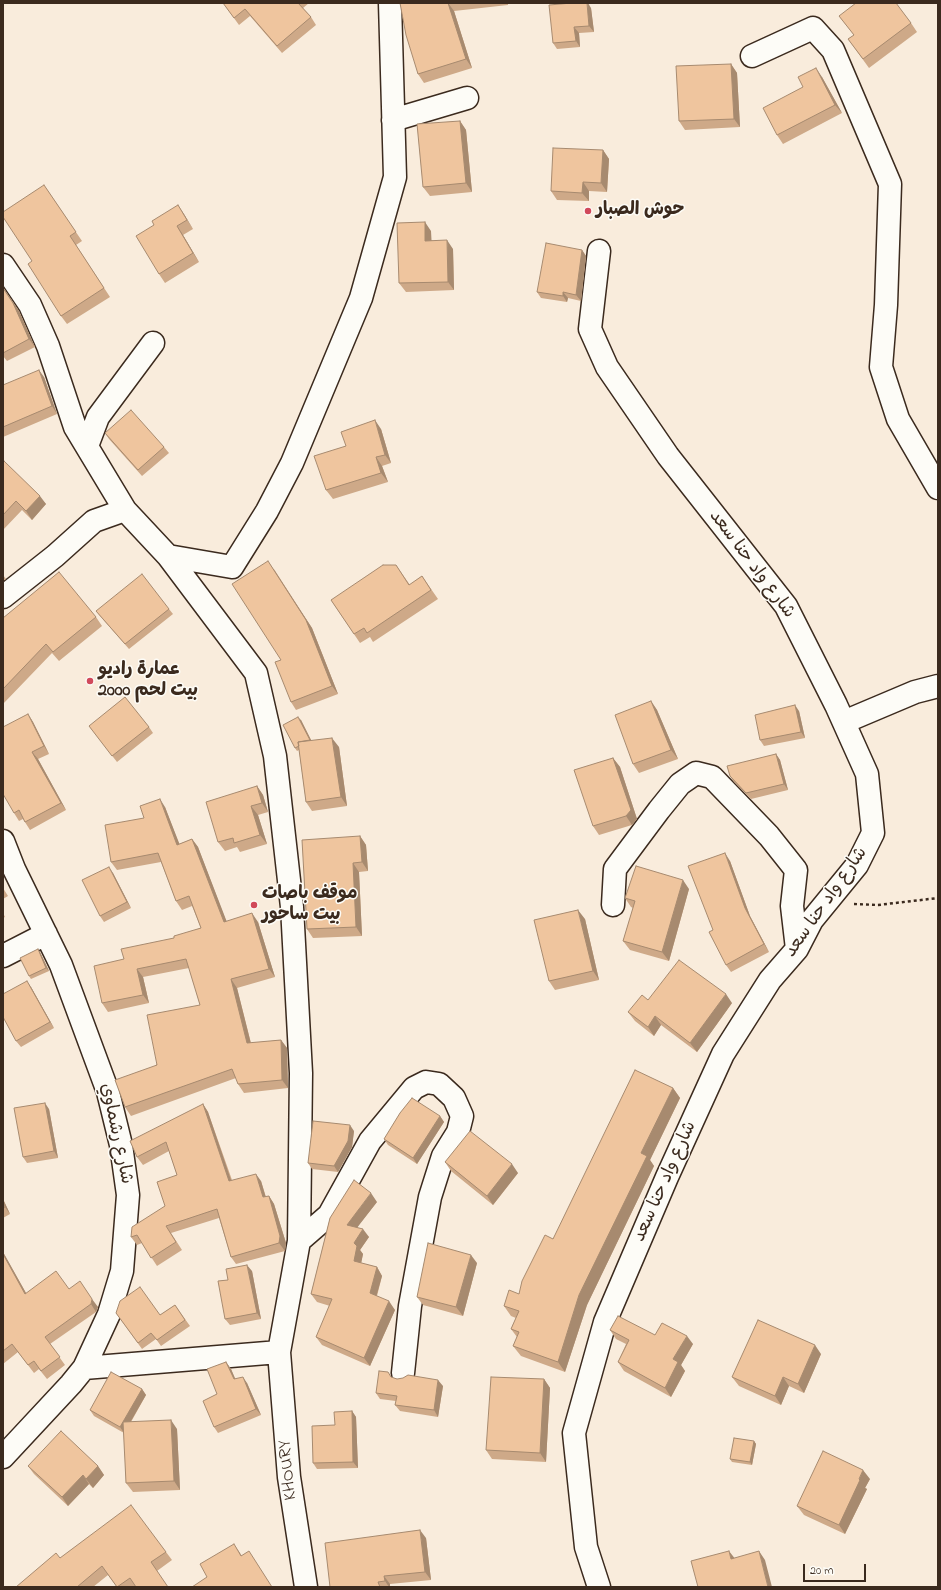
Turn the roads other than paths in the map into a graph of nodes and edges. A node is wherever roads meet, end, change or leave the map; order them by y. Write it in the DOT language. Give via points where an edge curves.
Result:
graph roads {
  1 [pos="390,3"];
  2 [pos="752,56"];
  3 [pos="467,98"];
  4 [pos="393,120"];
  5 [pos="599,251"];
  6 [pos="3,264"];
  7 [pos="154,343"];
  8 [pos="87,446"];
  9 [pos="938,488"];
  10 [pos="125,510"];
  11 [pos="168,556"];
  12 [pos="3,597"];
  13 [pos="938,686"];
  14 [pos="844,722"];
  15 [pos="3,841"];
  16 [pos="613,905"];
  17 [pos="46,934"];
  18 [pos="797,949"];
  19 [pos="3,956"];
  20 [pos="299,1241"];
  21 [pos="279,1352"];
  22 [pos="84,1368"];
  23 [pos="403,1373"];
  24 [pos="3,1456"];
  25 [pos="306,1587"];
  26 [pos="599,1587"];
  1 -- 4 [label="street"];
  2 -- 9 [label="street" via="812,28 833,50 890,184 881,367 898,418"];
  3 -- 4 [label="street"];
  4 -- 11 [label="street" via="395,177 361,298 292,463 267,511 232,567"];
  5 -- 14 [label="street, شارع واد حنا سعد" via="590,329 606,367 668,456 786,606"];
  6 -- 8 [label="street, KHOURY" via="30,305 48,346 75,427"];
  7 -- 8 [label="street" via="98,417"];
  8 -- 10 [label="street, KHOURY"];
  10 -- 11 [label="street, KHOURY"];
  10 -- 12 [label="street" via="94,521"];
  11 -- 20 [label="street, KHOURY" via="256,673 275,756 292,906 301,1073"];
  13 -- 14 [label="street" via="915,692"];
  14 -- 18 [label="street, شارع واد حنا سعد" via="867,774 873,833 857,865 812,920"];
  15 -- 17 [label="street, شارع رشماوي"];
  16 -- 18 [label="street" via="615,869 680,784 696,773 712,777 769,836 796,870 792,906"];
  17 -- 19 [label="street"];
  17 -- 22 [label="street, شارع رشماوي" via="108,1092 121,1145 128,1195 122,1271 109,1314"];
  18 -- 26 [label="street, شارع واد حنا سعد" via="770,980 723,1054 604,1322 574,1433 586,1547"];
  20 -- 21 [label="street, KHOURY"];
  20 -- 23 [label="street" via="329,1215 370,1141 414,1088 426,1082 439,1084 454,1098 462,1116 458,1132 443,1156 430,1197 410,1306"];
  21 -- 22 [label="street"];
  21 -- 25 [label="street, KHOURY" via="289,1477"];
  22 -- 24 [label="street, شارع رشماوي" via="72,1384"];
}
